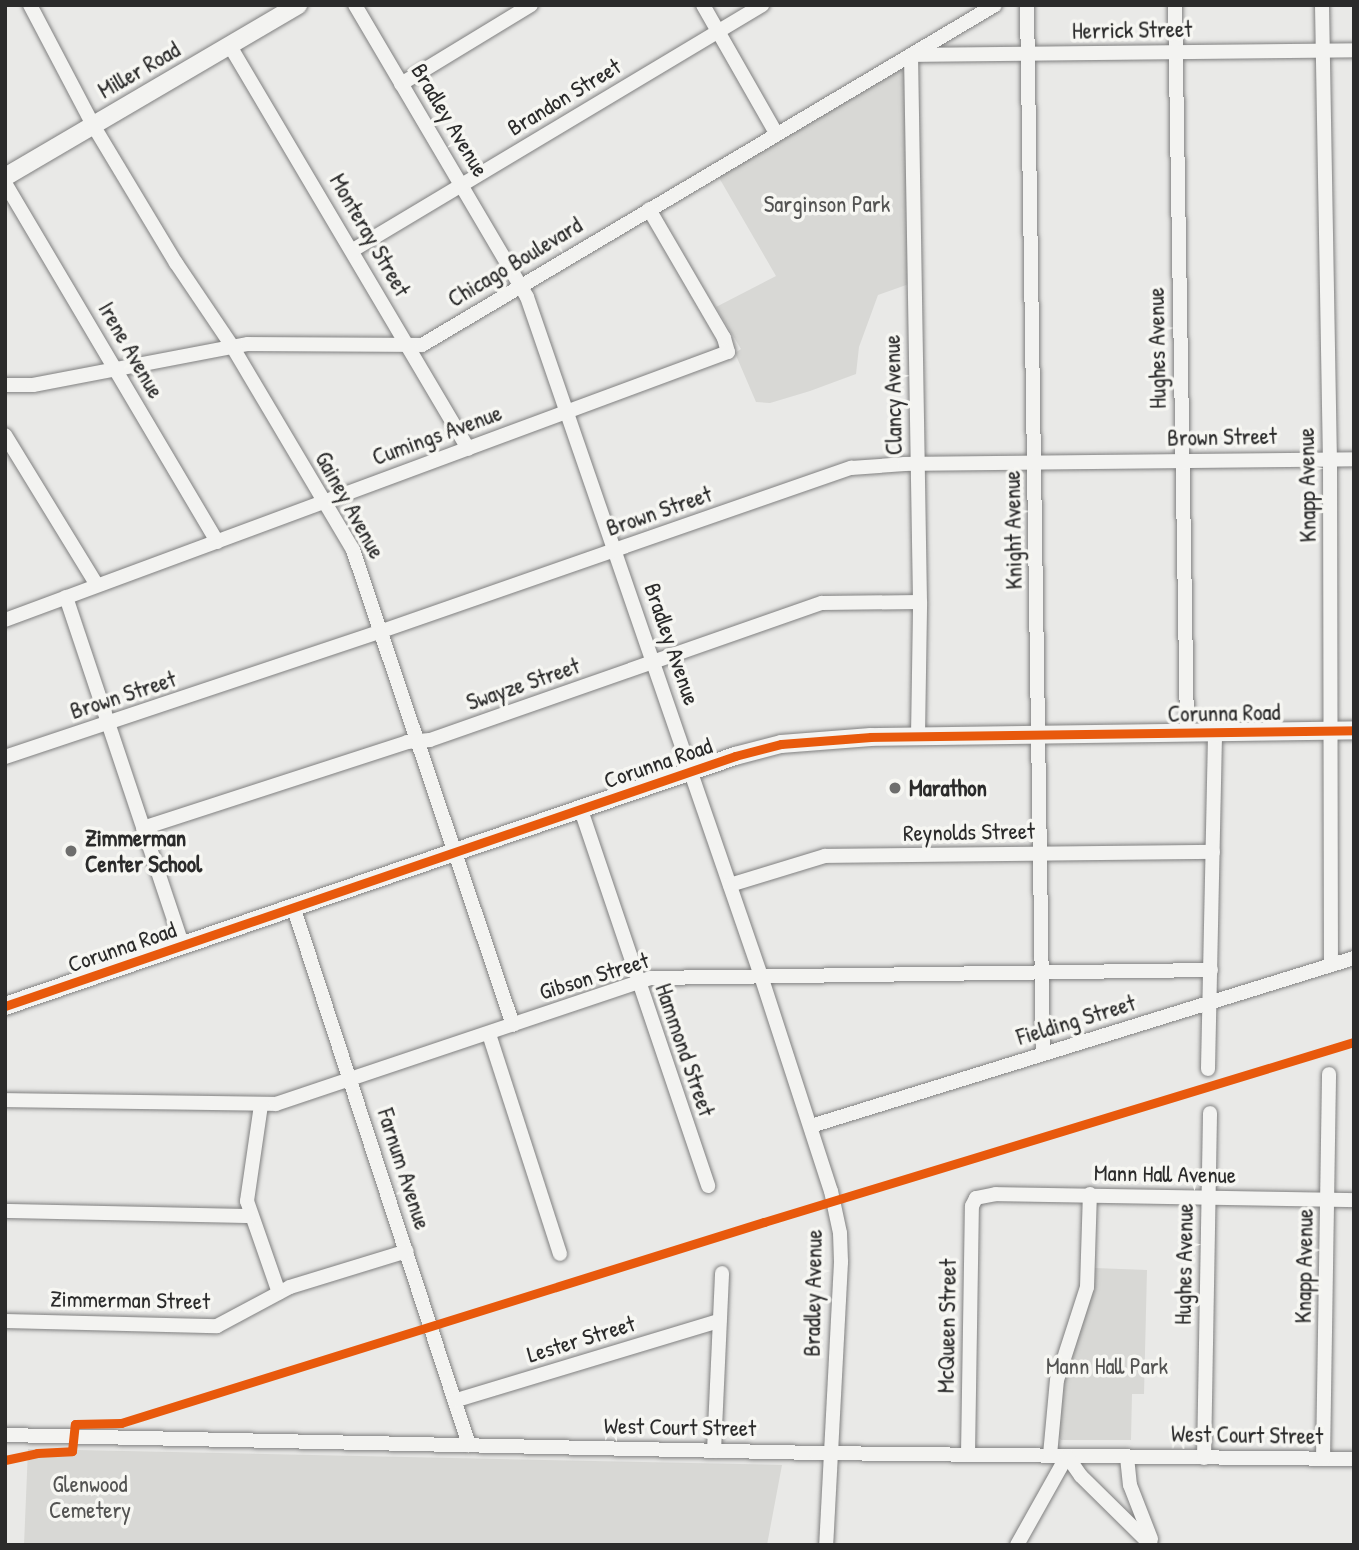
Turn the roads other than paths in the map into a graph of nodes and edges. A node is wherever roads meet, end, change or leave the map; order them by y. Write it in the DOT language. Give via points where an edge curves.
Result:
graph roads {
  1 [pos="30,5"];
  2 [pos="355,5"];
  3 [pos="531,5"];
  4 [pos="703,5"];
  5 [pos="762,5"];
  6 [pos="995,5"];
  7 [pos="1027,5"];
  8 [pos="1175,5"];
  9 [pos="1322,5"];
  10 [pos="292,7"];
  11 [pos="718,31"];
  12 [pos="230,46"];
  13 [pos="1323,50"];
  14 [pos="1354,50"];
  15 [pos="1176,52"];
  16 [pos="911,55"];
  17 [pos="1028,55"];
  18 [pos="401,84"];
  19 [pos="93,125"];
  20 [pos="776,133"];
  21 [pos="5,177"];
  22 [pos="5,183"];
  23 [pos="462,185"];
  24 [pos="649,209"];
  25 [pos="353,250"];
  26 [pos="521,286"];
  27 [pos="232,346"];
  28 [pos="410,347"];
  29 [pos="116,368"];
  30 [pos="5,385"];
  31 [pos="568,411"];
  32 [pos="5,435"];
  33 [pos="468,449"];
  34 [pos="1329,459"];
  35 [pos="1354,459"];
  36 [pos="1182,460"];
  37 [pos="1035,463"];
  38 [pos="917,465"];
  39 [pos="324,501"];
  40 [pos="216,542"];
  41 [pos="616,551"];
  42 [pos="97,585"];
  43 [pos="66,597"];
  44 [pos="920,601"];
  45 [pos="5,620"];
  46 [pos="382,631"];
  47 [pos="654,662"];
  48 [pos="109,724"];
  49 [pos="1354,730"];
  50 [pos="1331,731"];
  51 [pos="1187,732"];
  52 [pos="1215,733"];
  53 [pos="1039,735"];
  54 [pos="918,736"];
  55 [pos="420,741"];
  56 [pos="5,757"];
  57 [pos="691,771"];
  58 [pos="581,810"];
  59 [pos="144,828"];
  60 [pos="1213,852"];
  61 [pos="455,853"];
  62 [pos="1041,854"];
  63 [pos="730,885"];
  64 [pos="294,909"];
  65 [pos="183,946"];
  66 [pos="1354,958"];
  67 [pos="1331,965"];
  68 [pos="1211,970"];
  69 [pos="1042,973"];
  70 [pos="761,976"];
  71 [pos="638,982"];
  72 [pos="1211,1002"];
  73 [pos="5,1006"];
  74 [pos="513,1025"];
  75 [pos="489,1034"];
  76 [pos="1043,1054"];
  77 [pos="1208,1069"];
  78 [pos="1329,1074"];
  79 [pos="350,1080"];
  80 [pos="5,1100"];
  81 [pos="261,1105"];
  82 [pos="1210,1113"];
  83 [pos="811,1126"];
  84 [pos="708,1186"];
  85 [pos="1090,1194"];
  86 [pos="976,1198"];
  87 [pos="1208,1198"];
  88 [pos="1327,1200"];
  89 [pos="1354,1200"];
  90 [pos="5,1211"];
  91 [pos="251,1216"];
  92 [pos="407,1251"];
  93 [pos="560,1254"];
  94 [pos="722,1273"];
  95 [pos="279,1293"];
  96 [pos="5,1321"];
  97 [pos="719,1321"];
  98 [pos="457,1400"];
  99 [pos="5,1435"];
  100 [pos="469,1445"];
  101 [pos="714,1451"];
  102 [pos="829,1453"];
  103 [pos="968,1455"];
  104 [pos="1050,1455"];
  105 [pos="1067,1456"];
  106 [pos="1127,1457"];
  107 [pos="1205,1458"];
  108 [pos="1323,1459"];
  109 [pos="1354,1459"];
  110 [pos="826,1545"];
  111 [pos="1017,1545"];
  112 [pos="1153,1545"];
  1 -- 19 [label="street, Gainey Avenue"];
  2 -- 18 [label="street, Bradley Avenue"];
  3 -- 18 [label="street"];
  4 -- 11 [label="street"];
  5 -- 11 [label="street, Brandon Street"];
  6 -- 16 [label="street, Chicago Boulevard"];
  7 -- 17 [label="street, Knight Avenue"];
  8 -- 15 [label="street, Hughes Avenue"];
  9 -- 13 [label="street, Knapp Avenue"];
  10 -- 12 [label="main road, Miller Road"];
  11 -- 20 [label="street"];
  11 -- 23 [label="street, Brandon Street"];
  12 -- 19 [label="main road, Miller Road"];
  12 -- 25 [label="street, Monteray Street"];
  13 -- 14 [label="street, Herrick Street"];
  13 -- 15 [label="street, Herrick Street"];
  13 -- 34 [label="street, Knapp Avenue"];
  15 -- 17 [label="street, Herrick Street"];
  15 -- 36 [label="street, Hughes Avenue"];
  16 -- 17 [label="street, Herrick Street"];
  16 -- 20 [label="street, Chicago Boulevard"];
  16 -- 38 [label="street, Clancy Avenue"];
  17 -- 37 [label="street, Knight Avenue"];
  18 -- 23 [label="street, Bradley Avenue"];
  19 -- 21 [label="main road, Miller Road"];
  19 -- 27 [label="street, Gainey Avenue"];
  20 -- 24 [label="street, Chicago Boulevard"];
  22 -- 29 [label="street, Irene Avenue"];
  23 -- 25 [label="street, Brandon Street"];
  23 -- 26 [label="street, Bradley Avenue"];
  24 -- 26 [label="street, Chicago Boulevard"];
  24 -- 31 [label="street, Cumings Avenue" via="728,352"];
  25 -- 28 [label="street, Monteray Street"];
  26 -- 28 [label="street, Chicago Boulevard" via="422,345"];
  26 -- 31 [label="street, Bradley Avenue"];
  27 -- 28 [label="street, Chicago Boulevard"];
  27 -- 29 [label="street, Chicago Boulevard"];
  27 -- 39 [label="street, Gainey Avenue"];
  28 -- 33 [label="street, Monteray Street"];
  29 -- 30 [label="street, Chicago Boulevard" via="33,385"];
  29 -- 40 [label="street, Irene Avenue"];
  31 -- 33 [label="street, Cumings Avenue"];
  31 -- 41 [label="street, Bradley Avenue"];
  32 -- 42 [label="street"];
  33 -- 39 [label="street, Cumings Avenue"];
  34 -- 35 [label="street, Brown Street"];
  34 -- 36 [label="street, Brown Street"];
  34 -- 50 [label="street, Knapp Avenue"];
  36 -- 37 [label="street, Brown Street"];
  36 -- 51 [label="street, Hughes Avenue"];
  37 -- 38 [label="street, Brown Street"];
  37 -- 53 [label="street, Knight Avenue"];
  38 -- 41 [label="street, Brown Street" via="850,468"];
  38 -- 44 [label="street, Clancy Avenue"];
  39 -- 40 [label="street, Cumings Avenue"];
  39 -- 46 [label="street, Gainey Avenue" via="353,550"];
  40 -- 42 [label="street, Cumings Avenue"];
  41 -- 46 [label="street, Brown Street"];
  41 -- 47 [label="street, Bradley Avenue"];
  42 -- 43 [label="street, Cumings Avenue"];
  43 -- 45 [label="street, Cumings Avenue"];
  43 -- 48 [label="street"];
  44 -- 47 [label="street, Swayze Street" via="822,603"];
  44 -- 54 [label="street, Clancy Avenue"];
  46 -- 48 [label="street, Brown Street"];
  46 -- 55 [label="street, Gainey Avenue"];
  47 -- 55 [label="street, Swayze Street"];
  47 -- 57 [label="street, Bradley Avenue"];
  48 -- 56 [label="street, Brown Street"];
  48 -- 59 [label="street"];
  49 -- 50 [label="main road, Corunna Road"];
  50 -- 52 [label="main road, Corunna Road"];
  50 -- 67 [label="street, Knapp Avenue"];
  51 -- 52 [label="main road, Corunna Road"];
  51 -- 53 [label="main road, Corunna Road"];
  52 -- 60 [label="street"];
  53 -- 54 [label="main road, Corunna Road"];
  53 -- 62 [label="street, Knight Avenue"];
  54 -- 57 [label="main road, Corunna Road" via="804,740 757,749"];
  55 -- 59 [label="street, Swayze Street"];
  55 -- 61 [label="street, Gainey Avenue"];
  57 -- 58 [label="main road, Corunna Road"];
  57 -- 63 [label="street, Bradley Avenue"];
  58 -- 61 [label="main road, Corunna Road"];
  58 -- 71 [label="street, Hammond Street"];
  59 -- 65 [label="street"];
  60 -- 62 [label="street, Reynolds Street"];
  60 -- 68 [label="street"];
  61 -- 64 [label="main road, Corunna Road"];
  61 -- 74 [label="street, Gainey Avenue"];
  62 -- 63 [label="street, Reynolds Street" via="825,856"];
  62 -- 69 [label="street, Knight Avenue"];
  63 -- 70 [label="street, Bradley Avenue"];
  64 -- 65 [label="main road, Corunna Road"];
  64 -- 79 [label="street, Farnum Avenue"];
  65 -- 73 [label="main road, Corunna Road"];
  66 -- 67 [label="street, Fielding Street"];
  67 -- 72 [label="street, Fielding Street"];
  68 -- 69 [label="street, Gibson Street"];
  68 -- 72 [label="street"];
  69 -- 70 [label="street, Gibson Street"];
  69 -- 76 [label="street, Knight Avenue"];
  70 -- 71 [label="street, Gibson Street"];
  70 -- 83 [label="street, Bradley Avenue"];
  71 -- 74 [label="street, Gibson Street"];
  71 -- 84 [label="street, Hammond Street"];
  72 -- 76 [label="street, Fielding Street"];
  72 -- 77 [label="street"];
  74 -- 75 [label="street, Gibson Street"];
  75 -- 79 [label="street, Gibson Street"];
  75 -- 93 [label="street"];
  76 -- 83 [label="street, Fielding Street"];
  78 -- 88 [label="street, Knapp Avenue"];
  79 -- 81 [label="street, Gibson Street"];
  79 -- 92 [label="street, Farnum Avenue"];
  80 -- 81 [label="street, Gibson Street"];
  81 -- 91 [label="street" via="247,1201"];
  82 -- 87 [label="street, Hughes Avenue"];
  83 -- 102 [label="street, Bradley Avenue" via="840,1233"];
  85 -- 86 [label="street, Mann Hall Avenue"];
  85 -- 87 [label="street, Mann Hall Avenue"];
  85 -- 104 [label="street" via="1087,1287 1057,1380"];
  86 -- 103 [label="street, McQueen Street" via="972,1206"];
  87 -- 88 [label="street, Mann Hall Avenue"];
  87 -- 107 [label="street, Hughes Avenue"];
  88 -- 89 [label="street, Mann Hall Avenue"];
  88 -- 108 [label="street, Knapp Avenue"];
  90 -- 91 [label="street"];
  91 -- 95 [label="street"];
  92 -- 95 [label="street, Zimmerman Street"];
  92 -- 98 [label="street, Farnum Avenue"];
  94 -- 97 [label="street"];
  95 -- 96 [label="street, Zimmerman Street" via="217,1326"];
  97 -- 98 [label="street, Lester Street"];
  97 -- 101 [label="street"];
  98 -- 100 [label="street, Farnum Avenue"];
  99 -- 100 [label="street, West Court Street"];
  100 -- 101 [label="street, West Court Street"];
  101 -- 102 [label="street, West Court Street"];
  102 -- 103 [label="street, West Court Street"];
  102 -- 110 [label="street, Bradley Avenue"];
  103 -- 104 [label="street, West Court Street"];
  104 -- 105 [label="street, West Court Street"];
  105 -- 106 [label="street, West Court Street"];
  105 -- 111 [label="street"];
  105 -- 112 [label="street" via="1081,1476"];
  106 -- 107 [label="street, West Court Street"];
  106 -- 112 [label="street" via="1129,1485"];
  107 -- 108 [label="street, West Court Street"];
  108 -- 109 [label="street, West Court Street"];
}
